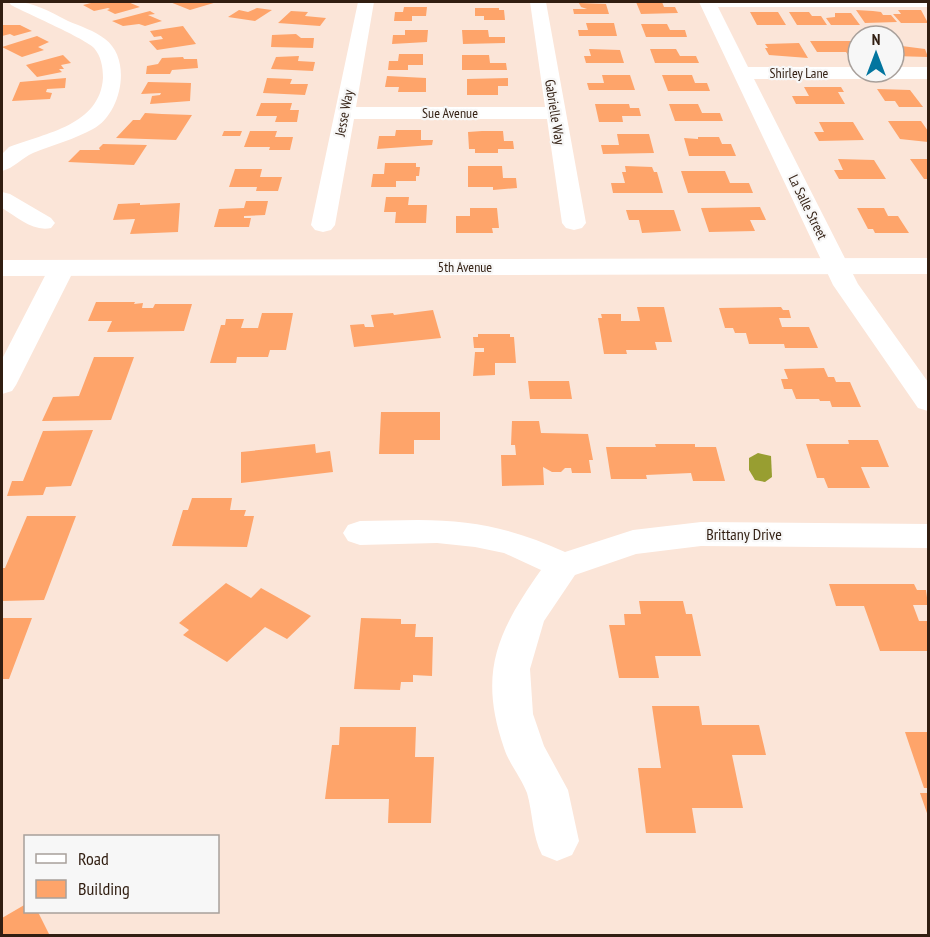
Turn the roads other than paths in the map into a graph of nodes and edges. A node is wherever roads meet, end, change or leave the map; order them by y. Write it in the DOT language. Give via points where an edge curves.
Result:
graph roads {
  1 [pos="17,2"];
  2 [pos="366,2"];
  3 [pos="538,2"];
  4 [pos="707,2"];
  5 [pos="822,2"];
  6 [pos="928,2"];
  7 [pos="742,73"];
  8 [pos="928,73"];
  9 [pos="344,113"];
  10 [pos="555,113"];
  11 [pos="2,164"];
  12 [pos="2,199"];
  13 [pos="43,223"];
  14 [pos="574,223"];
  15 [pos="323,225"];
  16 [pos="928,266"];
  17 [pos="837,267"];
  18 [pos="2,268"];
  19 [pos="62,268"];
  20 [pos="2,385"];
  21 [pos="928,402"];
  22 [pos="360,533"];
  23 [pos="928,536"];
  24 [pos="563,566"];
  25 [pos="557,841"];
  1 -- 11 [label="street" via="100,44 112,64 112,81 97,117 17,152"];
  2 -- 9 [label="street, Jesse Way"];
  3 -- 10 [label="street, Gabrielle Way"];
  4 -- 5 [label="street"];
  4 -- 7 [label="street, La Salle Street"];
  5 -- 6 [label="street"];
  7 -- 8 [label="street, Shirley Lane"];
  7 -- 17 [label="street, La Salle Street"];
  9 -- 10 [label="street, Sue Avenue"];
  9 -- 15 [label="street, Jesse Way"];
  10 -- 14 [label="street, Gabrielle Way"];
  12 -- 13 [label="street"];
  16 -- 17 [label="main road, 5th Avenue"];
  17 -- 19 [label="main road, 5th Avenue"];
  17 -- 21 [label="street, La Salle Street" via="865,314"];
  18 -- 19 [label="main road, 5th Avenue"];
  19 -- 20 [label="street"];
  22 -- 24 [label="street" via="428,531 474,535 513,544"];
  23 -- 24 [label="street, Brittany Drive" via="701,534 633,542"];
  24 -- 25 [label="street" via="527,618 511,669 513,714 525,751 547,790"];
}
